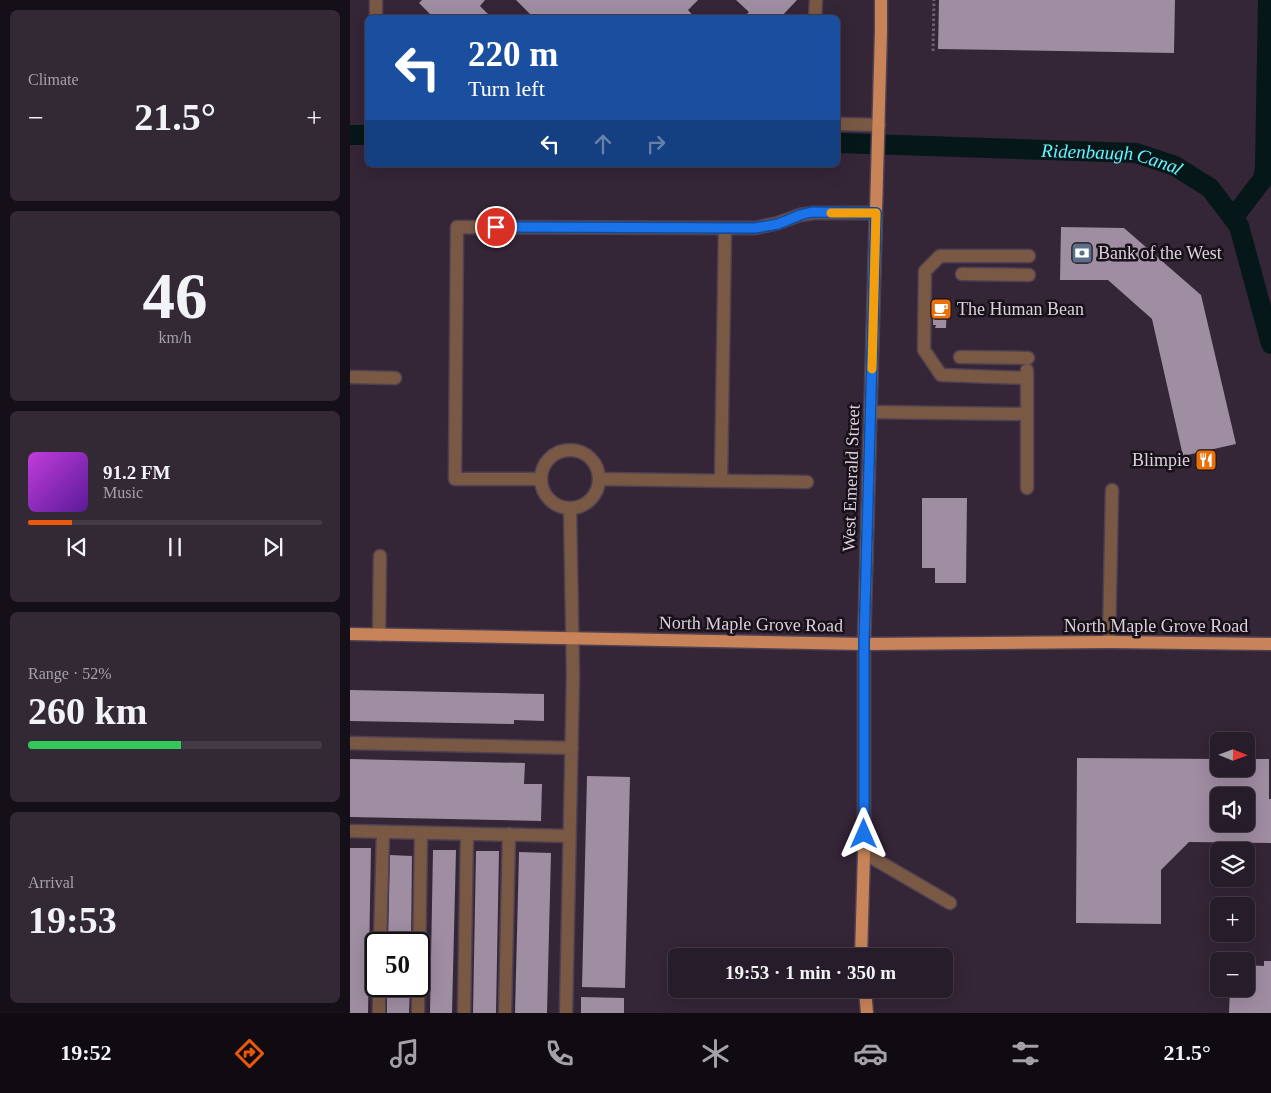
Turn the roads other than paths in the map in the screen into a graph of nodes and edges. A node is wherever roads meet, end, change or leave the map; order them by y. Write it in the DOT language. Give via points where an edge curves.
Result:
graph roads {
  1 [pos="376,0"];
  2 [pos="816,0"];
  3 [pos="881,0"];
  4 [pos="376,15"];
  5 [pos="815,15"];
  6 [pos="840,124"];
  7 [pos="879,128"];
  8 [pos="876,213"];
  9 [pos="725,228"];
  10 [pos="1029,256"];
  11 [pos="962,274"];
  12 [pos="1029,275"];
  13 [pos="960,357"];
  14 [pos="1027,369"];
  15 [pos="350,377"];
  16 [pos="395,378"];
  17 [pos="870,412"];
  18 [pos="1027,414"];
  19 [pos="541,479"];
  20 [pos="600,479"];
  21 [pos="720,481"];
  22 [pos="807,482"];
  23 [pos="1027,488"];
  24 [pos="1112,490"];
  25 [pos="570,509"];
  26 [pos="380,556"];
  27 [pos="350,634"];
  28 [pos="379,635"];
  29 [pos="572,638"];
  30 [pos="1109,642"];
  31 [pos="864,644"];
  32 [pos="1271,644"];
  33 [pos="350,743"];
  34 [pos="572,748"];
  35 [pos="350,831"];
  36 [pos="383,832"];
  37 [pos="421,833"];
  38 [pos="467,834"];
  39 [pos="509,834"];
  40 [pos="570,836"];
  41 [pos="864,853"];
  42 [pos="950,903"];
  43 [pos="380,932"];
  44 [pos="420,932"];
  45 [pos="861,948"];
  46 [pos="379,997"];
  47 [pos="418,997"];
  48 [pos="866,998"];
  49 [pos="379,1013"];
  50 [pos="418,1013"];
  51 [pos="464,1013"];
  52 [pos="506,1013"];
  53 [pos="566,1013"];
  54 [pos="868,1013"];
  1 -- 4 [label="lane"];
  2 -- 5 [label="lane"];
  3 -- 7 [label="main road, West Emerald Street"];
  6 -- 7 [label="lane"];
  7 -- 8 [label="main road, West Emerald Street"];
  8 -- 9 [label="lane" via="812,212 778,224"];
  8 -- 17 [label="main road, West Emerald Street"];
  9 -- 19 [label="lane" via="457,227 455,479"];
  9 -- 21 [label="lane"];
  10 -- 14 [label="lane" via="940,256 925,271 924,350 941,375"];
  11 -- 12 [label="lane"];
  13 -- 14 [label="lane"];
  14 -- 18 [label="lane"];
  15 -- 16 [label="lane"];
  17 -- 18 [label="lane"];
  17 -- 31 [label="main road, West Emerald Street"];
  18 -- 23 [label="lane"];
  19 -- 20 [label="lane" via="549,458 567,450 586,454 593,461"];
  19 -- 25 [label="lane" via="545,494 552,502"];
  20 -- 21 [label="lane"];
  20 -- 25 [label="lane" via="594,497"];
  21 -- 22 [label="lane"];
  24 -- 30 [label="lane"];
  25 -- 29 [label="lane"];
  26 -- 28 [label="lane"];
  27 -- 28 [label="main road, North Maple Grove Road"];
  28 -- 29 [label="main road, North Maple Grove Road"];
  29 -- 31 [label="main road, North Maple Grove Road"];
  29 -- 34 [label="lane"];
  30 -- 31 [label="main road, North Maple Grove Road"];
  30 -- 32 [label="main road, North Maple Grove Road"];
  31 -- 41 [label="main road, West Emerald Street"];
  33 -- 34 [label="lane"];
  34 -- 40 [label="lane"];
  35 -- 36 [label="lane"];
  36 -- 37 [label="lane"];
  36 -- 43 [label="lane"];
  37 -- 38 [label="lane"];
  37 -- 44 [label="lane"];
  38 -- 39 [label="lane"];
  38 -- 51 [label="lane"];
  39 -- 40 [label="lane"];
  39 -- 52 [label="lane"];
  40 -- 53 [label="lane"];
  41 -- 42 [label="lane"];
  41 -- 45 [label="main road, West Emerald Street"];
  46 -- 49 [label="lane"];
  47 -- 50 [label="lane"];
  48 -- 54 [label="main road"];
}
